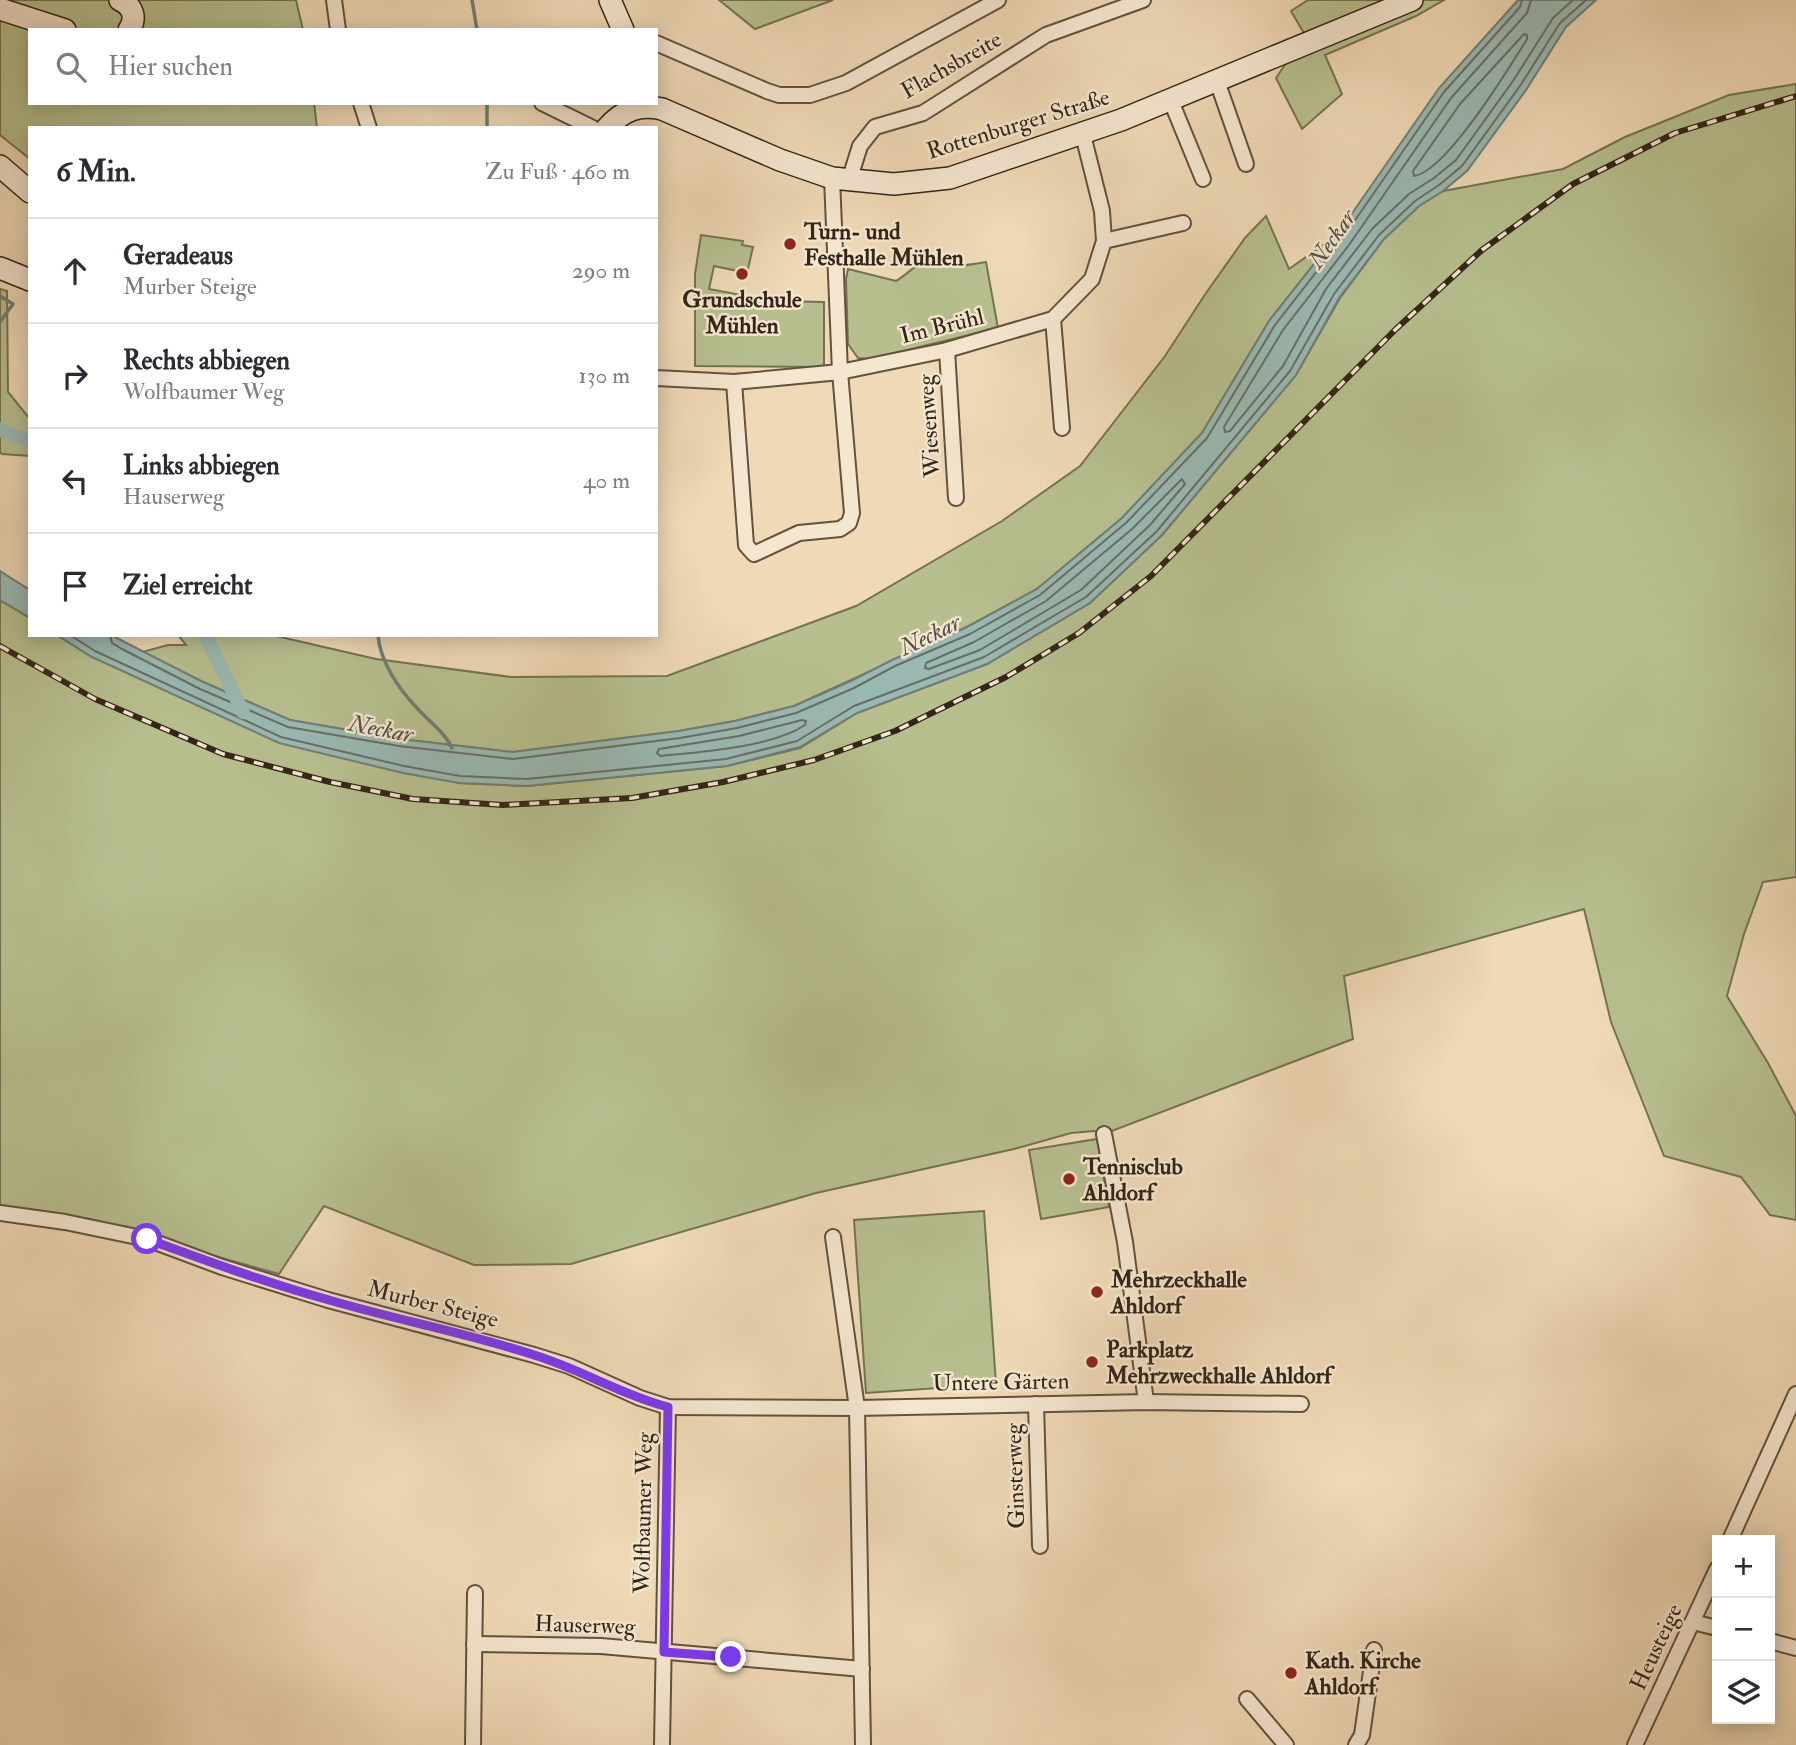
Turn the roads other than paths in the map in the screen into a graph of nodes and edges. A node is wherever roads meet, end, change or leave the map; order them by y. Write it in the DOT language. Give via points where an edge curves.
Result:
graph roads {
  1 [pos="120,0"];
  2 [pos="334,0"];
  3 [pos="610,0"];
  4 [pos="999,0"];
  5 [pos="1143,0"];
  6 [pos="1412,0"];
  7 [pos="0,9"];
  8 [pos="59,28"];
  9 [pos="130,28"];
  10 [pos="338,28"];
  11 [pos="622,28"];
  12 [pos="658,44"];
  13 [pos="1217,81"];
  14 [pos="1171,101"];
  15 [pos="362,105"];
  16 [pos="546,105"];
  17 [pos="640,105"];
  18 [pos="368,126"];
  19 [pos="589,126"];
  20 [pos="609,126"];
  21 [pos="1083,135"];
  22 [pos="1246,164"];
  23 [pos="0,166"];
  24 [pos="840,179"];
  25 [pos="1203,179"];
  26 [pos="28,190"];
  27 [pos="1183,223"];
  28 [pos="1104,240"];
  29 [pos="0,268"];
  30 [pos="28,279"];
  31 [pos="1053,319"];
  32 [pos="947,350"];
  33 [pos="840,372"];
  34 [pos="658,378"];
  35 [pos="734,382"];
  36 [pos="1062,428"];
  37 [pos="956,498"];
  38 [pos="1104,1134"];
  39 [pos="0,1213"];
  40 [pos="833,1237"];
  41 [pos="1796,1394"];
  42 [pos="1146,1402"];
  43 [pos="1035,1404"];
  44 [pos="1301,1404"];
  45 [pos="668,1407"];
  46 [pos="858,1408"];
  47 [pos="1732,1535"];
  48 [pos="1040,1546"];
  49 [pos="1712,1580"];
  50 [pos="475,1593"];
  51 [pos="1693,1622"];
  52 [pos="1712,1627"];
  53 [pos="1775,1642"];
  54 [pos="474,1644"];
  55 [pos="1796,1648"];
  56 [pos="1374,1650"];
  57 [pos="664,1652"];
  58 [pos="862,1669"];
  59 [pos="1247,1699"];
  60 [pos="472,1745"];
  61 [pos="662,1745"];
  62 [pos="863,1745"];
  63 [pos="1286,1745"];
  64 [pos="1356,1745"];
  65 [pos="1635,1745"];
  1 -- 9 [label="main road" via="131,8 134,17"];
  2 -- 10 [label="street"];
  3 -- 11 [label="main road"];
  4 -- 12 [label="street, Flachsbreite" via="846,83 810,95 767,91"];
  5 -- 24 [label="street, Flachsbreite" via="1045,36 923,113 875,127"];
  6 -- 13 [label="main road, Rottenburger Straße"];
  7 -- 8 [label="main road"];
  13 -- 14 [label="main road, Rottenburger Straße"];
  13 -- 22 [label="street"];
  14 -- 21 [label="main road, Rottenburger Straße"];
  14 -- 25 [label="street"];
  15 -- 18 [label="street"];
  16 -- 19 [label="street"];
  17 -- 20 [label="main road"];
  17 -- 24 [label="main road, Rottenburger Straße" via="662,109 780,160"];
  21 -- 24 [label="main road, Rottenburger Straße" via="950,178 894,184"];
  21 -- 28 [label="street, Im Brühl" via="1102,211"];
  23 -- 26 [label="main road"];
  24 -- 33 [label="street"];
  27 -- 28 [label="street"];
  28 -- 31 [label="street, Im Brühl" via="1092,279"];
  29 -- 30 [label="main road"];
  31 -- 32 [label="street, Im Brühl"];
  31 -- 36 [label="street"];
  32 -- 33 [label="street, Im Brühl"];
  32 -- 37 [label="street, Wiesenweg"];
  33 -- 35 [label="street, Im Brühl"];
  33 -- 35 [label="street" via="852,513 849,523 839,529 799,533 754,554 746,545"];
  34 -- 35 [label="street, Im Brühl"];
  38 -- 42 [label="street" via="1125,1242"];
  39 -- 45 [label="street, Murber Steige" via="147,1239 328,1300 569,1366"];
  40 -- 46 [label="street"];
  41 -- 47 [label="street"];
  42 -- 43 [label="street, Untere Gärten"];
  42 -- 44 [label="street, Untere Gärten"];
  43 -- 46 [label="street, Untere Gärten"];
  43 -- 48 [label="street, Ginsterweg"];
  45 -- 46 [label="street, Murber Steige"];
  45 -- 57 [label="street, Wolfbaumer Weg"];
  46 -- 58 [label="street"];
  49 -- 51 [label="street, Heusteige"];
  50 -- 54 [label="street"];
  51 -- 52 [label="street"];
  51 -- 65 [label="street, Heusteige"];
  53 -- 55 [label="street"];
  54 -- 57 [label="street, Hauserweg"];
  54 -- 60 [label="street"];
  56 -- 64 [label="street" via="1362,1735"];
  57 -- 58 [label="street, Hauserweg"];
  57 -- 61 [label="street, Wolfbaumer Weg"];
  58 -- 62 [label="street"];
  59 -- 63 [label="street"];
}
